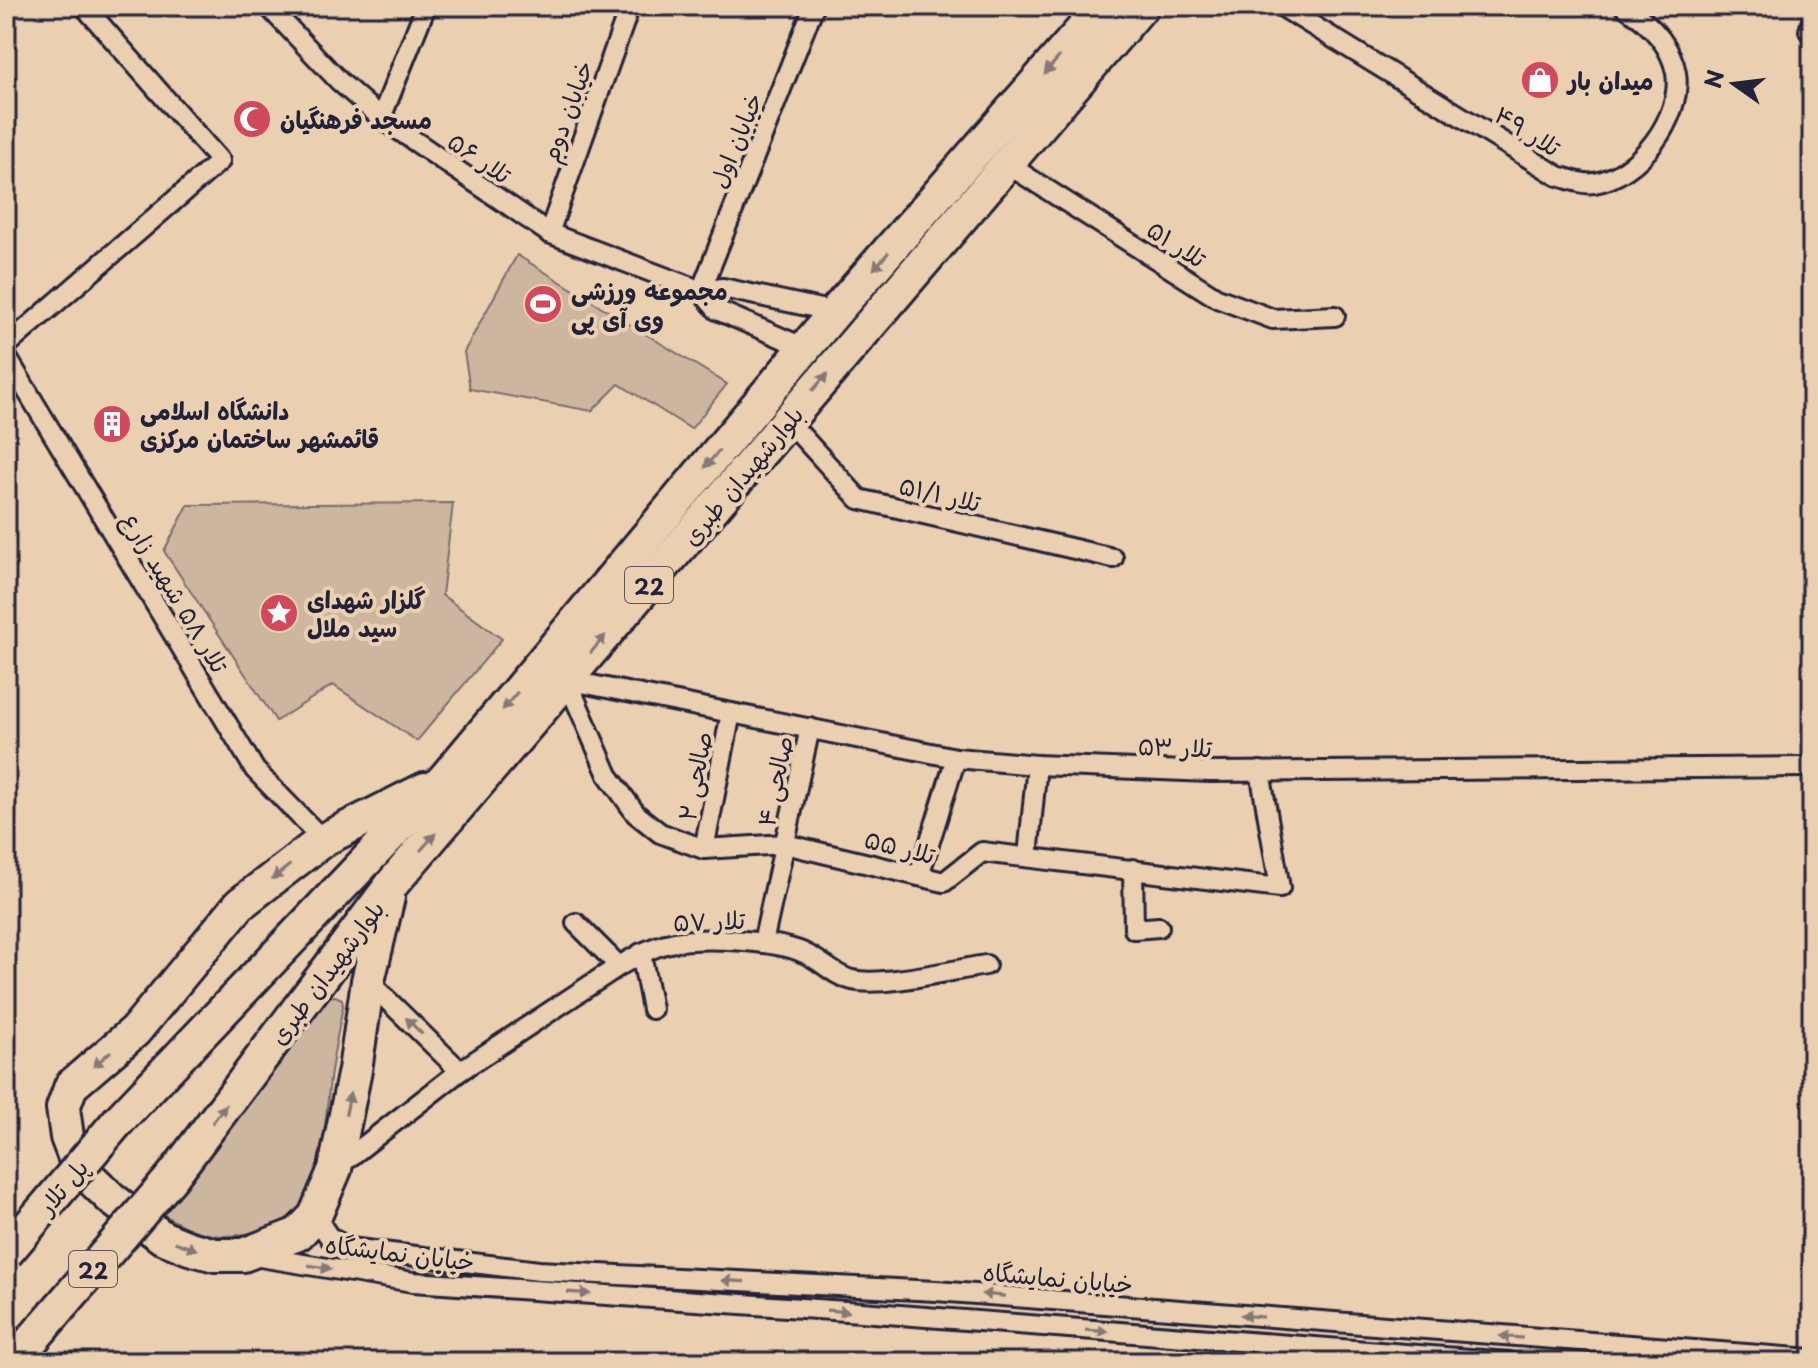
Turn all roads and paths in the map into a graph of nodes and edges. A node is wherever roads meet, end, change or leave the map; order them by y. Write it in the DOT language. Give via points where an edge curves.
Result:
graph roads {
  1 [pos="84,6"];
  2 [pos="268,6"];
  3 [pos="426,6"];
  4 [pos="630,6"];
  5 [pos="814,6"];
  6 [pos="1142,6"];
  7 [pos="1281,6"];
  8 [pos="1624,6"];
  9 [pos="1092,11"];
  10 [pos="381,118"];
  11 [pos="1007,164"];
  12 [pos="549,233"];
  13 [pos="701,291"];
  14 [pos="835,312"];
  15 [pos="1335,316"];
  16 [pos="6,346"];
  17 [pos="805,348"];
  18 [pos="6,356"];
  19 [pos="787,420"];
  20 [pos="1113,558"];
  21 [pos="567,680"];
  22 [pos="731,713"];
  23 [pos="810,728"];
  24 [pos="956,758"];
  25 [pos="1037,765"];
  26 [pos="1812,767"];
  27 [pos="1260,771"];
  28 [pos="445,778"];
  29 [pos="323,840"];
  30 [pos="785,844"];
  31 [pos="704,849"];
  32 [pos="1028,856"];
  33 [pos="1133,869"];
  34 [pos="919,876"];
  35 [pos="392,884"];
  36 [pos="576,923"];
  37 [pos="1159,927"];
  38 [pos="763,943"];
  39 [pos="641,953"];
  40 [pos="986,965"];
  41 [pos="619,966"];
  42 [pos="368,981"];
  43 [pos="652,1009"];
  44 [pos="460,1071"];
  45 [pos="119,1120"];
  46 [pos="335,1169"];
  47 [pos="315,1216"];
  48 [pos="6,1253"];
  49 [pos="243,1255"];
  50 [pos="1812,1359"];
  51 [pos="13,1362"];
  52 [pos="1509,1362"];
  1 -- 16 [label="street" via="220,161"];
  2 -- 10 [label="street, تلار ۵۶"];
  3 -- 10 [label="street"];
  4 -- 12 [label="street, خیابان دوم"];
  5 -- 13 [label="street, خیابان اول"];
  6 -- 11 [label="highway, بلوارشهیدان طبری / 22"];
  7 -- 8 [label="street, تلار ۴۹" via="1558,176 1592,184 1626,173 1654,146 1672,110 1676,75 1665,43"];
  9 -- 14 [label="highway, بلوارشهیدان طبری / 22, one-way"];
  10 -- 12 [label="street, تلار ۵۶"];
  11 -- 15 [label="street, تلار ۵۱" via="1217,298 1273,319"];
  19 -- 11 [label="highway, بلوارشهیدان طبری / 22, one-way"];
  12 -- 13 [label="street, تلار ۵۶"];
  13 -- 14 [label="street" via="723,288"];
  13 -- 17 [label="street" via="717,310"];
  14 -- 17 [label="highway, بلوارشهیدان طبری / 22"];
  17 -- 28 [label="highway, بلوارشهیدان طبری / 22, one-way"];
  18 -- 29 [label="street, تلار ۵۸ شهید زارع" via="255,770"];
  19 -- 20 [label="street, تلار ۵۱/۱" via="859,499"];
  21 -- 19 [label="highway, بلوارشهیدان طبری / 22, one-way"];
  21 -- 22 [label="street, تلار ۵۳"];
  21 -- 31 [label="street, تلار ۵۵" via="608,775 636,814 660,833"];
  35 -- 21 [label="highway, بلوارشهیدان طبری / 22, one-way"];
  22 -- 23 [label="street, تلار ۵۳"];
  22 -- 31 [label="street, صالحی ۲"];
  23 -- 24 [label="street, تلار ۵۳"];
  23 -- 30 [label="street, صالحی ۴"];
  24 -- 25 [label="street, تلار ۵۳"];
  24 -- 34 [label="street"];
  25 -- 27 [label="street, تلار ۵۳"];
  25 -- 32 [label="street"];
  26 -- 27 [label="street, تلار ۵۳"];
  27 -- 33 [label="street, تلار ۵۵" via="1280,888"];
  28 -- 29 [label="highway"];
  28 -- 45 [label="highway, بلوارشهیدان طبری / 22"];
  29 -- 49 [label="highway, one-way" via="240,904 135,1031 71,1086 63,1108 78,1166 112,1199 162,1237 215,1255"];
  30 -- 31 [label="street, تلار ۵۵"];
  30 -- 34 [label="street, تلار ۵۵"];
  30 -- 38 [label="street, صالحی ۴"];
  32 -- 33 [label="street, تلار ۵۵"];
  32 -- 34 [label="street, تلار ۵۵" via="982,852 944,882"];
  33 -- 37 [label="street" via="1134,929"];
  35 -- 42 [label="highway"];
  51 -- 35 [label="highway, بلوارشهیدان طبری / 22, one-way, bridge" via="172,1177"];
  36 -- 41 [label="street"];
  38 -- 39 [label="street, تلار ۵۷" via="696,940"];
  38 -- 40 [label="street, تلار ۵۷" via="803,952 849,979 870,982"];
  39 -- 41 [label="street, تلار ۵۷"];
  39 -- 43 [label="street"];
  41 -- 44 [label="street, تلار ۵۷"];
  44 -- 42 [label="street, one-way"];
  46 -- 42 [label="highway, one-way"];
  44 -- 46 [label="street, تلار ۵۷"];
  45 -- 48 [label="highway, پل تلار / 22, bridge"];
  46 -- 47 [label="highway"];
  47 -- 49 [label="highway" via="298,1234"];
  50 -- 47 [label="street, خیابان نمایشگاه, one-way" via="936,1291 539,1271 350,1248 330,1238"];
  49 -- 52 [label="street, خیابان نمایشگاه, one-way" via="413,1282"];
}
